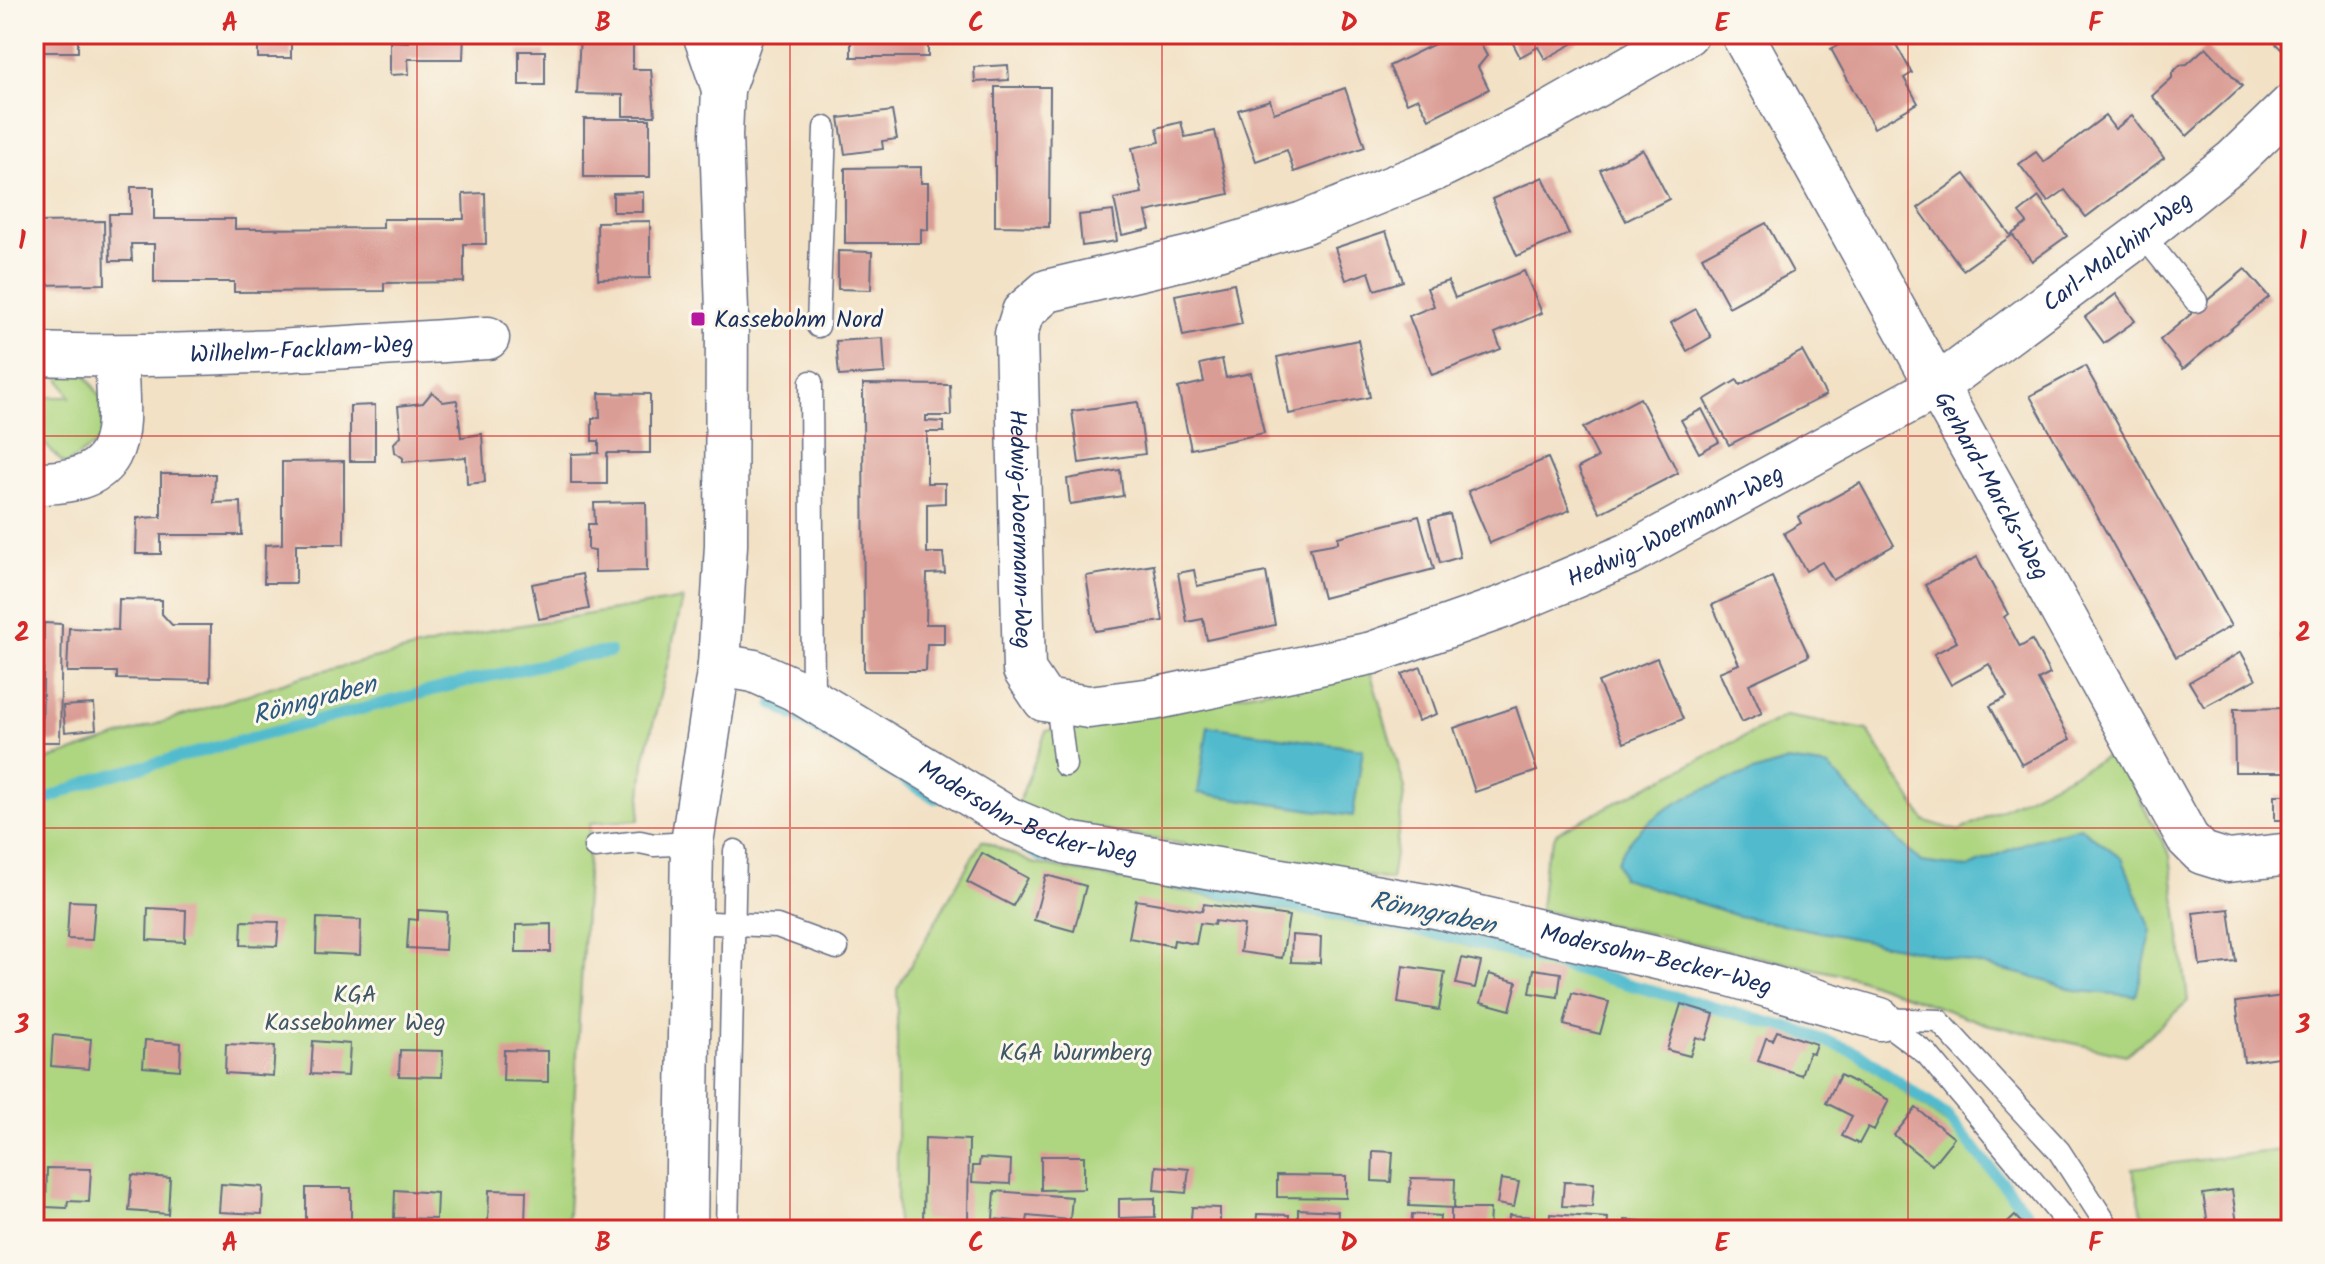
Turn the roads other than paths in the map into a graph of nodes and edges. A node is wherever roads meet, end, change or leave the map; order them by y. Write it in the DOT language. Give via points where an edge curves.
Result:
graph roads {
  1 [pos="704,34"];
  2 [pos="742,34"];
  3 [pos="1687,34"];
  4 [pos="1742,34"];
  5 [pos="723,89"];
  6 [pos="2291,105"];
  7 [pos="825,128"];
  8 [pos="2142,234"];
  9 [pos="2196,301"];
  10 [pos="818,326"];
  11 [pos="488,338"];
  12 [pos="34,354"];
  13 [pos="116,357"];
  14 [pos="811,382"];
  15 [pos="1936,387"];
  16 [pos="34,483"];
  17 [pos="719,665"];
  18 [pos="813,700"];
  19 [pos="1057,702"];
  20 [pos="1065,765"];
  21 [pos="692,843"];
  22 [pos="595,847"];
  23 [pos="735,851"];
  24 [pos="2291,854"];
  25 [pos="690,922"];
  26 [pos="733,925"];
  27 [pos="837,948"];
  28 [pos="1880,1019"];
  29 [pos="686,1230"];
  30 [pos="727,1230"];
  31 [pos="2073,1230"];
  32 [pos="2110,1230"];
  1 -- 5 [label="street"];
  2 -- 5 [label="street"];
  3 -- 19 [label="street, Hedwig-Woermann-Weg" via="1545,115 1434,170 1303,223 1191,257 1047,291 1023,312 1016,334 1024,670 1044,700"];
  4 -- 15 [label="street, Gerhard-Marcks-Weg"];
  5 -- 17 [label="street" via="727,453"];
  6 -- 8 [label="street, Carl-Malchin-Weg" via="2234,160"];
  7 -- 10 [label="lane"];
  8 -- 9 [label="lane"];
  8 -- 15 [label="street, Carl-Malchin-Weg"];
  11 -- 13 [label="street, Wilhelm-Facklam-Weg"];
  12 -- 13 [label="street, Wilhelm-Facklam-Weg"];
  13 -- 16 [label="street" via="117,441 105,463 83,477"];
  14 -- 18 [label="lane"];
  15 -- 19 [label="street, Hedwig-Woermann-Weg" via="1629,554 1503,607 1372,653 1153,699 1089,707"];
  15 -- 24 [label="street, Gerhard-Marcks-Weg" via="2188,839 2202,853 2228,861"];
  17 -- 18 [label="street, Modersohn-Becker-Weg" via="754,671"];
  17 -- 21 [label="street"];
  18 -- 28 [label="street, Modersohn-Becker-Weg" via="1010,819 1068,843 1436,907 1730,975"];
  19 -- 20 [label="lane"];
  21 -- 22 [label="lane"];
  21 -- 25 [label="street"];
  23 -- 26 [label="lane"];
  25 -- 26 [label="lane"];
  25 -- 29 [label="street"];
  26 -- 27 [label="lane" via="777,926"];
  26 -- 30 [label="lane"];
  28 -- 31 [label="lane" via="1927,1054"];
  28 -- 32 [label="lane, Modersohn-Becker-Weg" via="1939,1021 2059,1151"];
}
